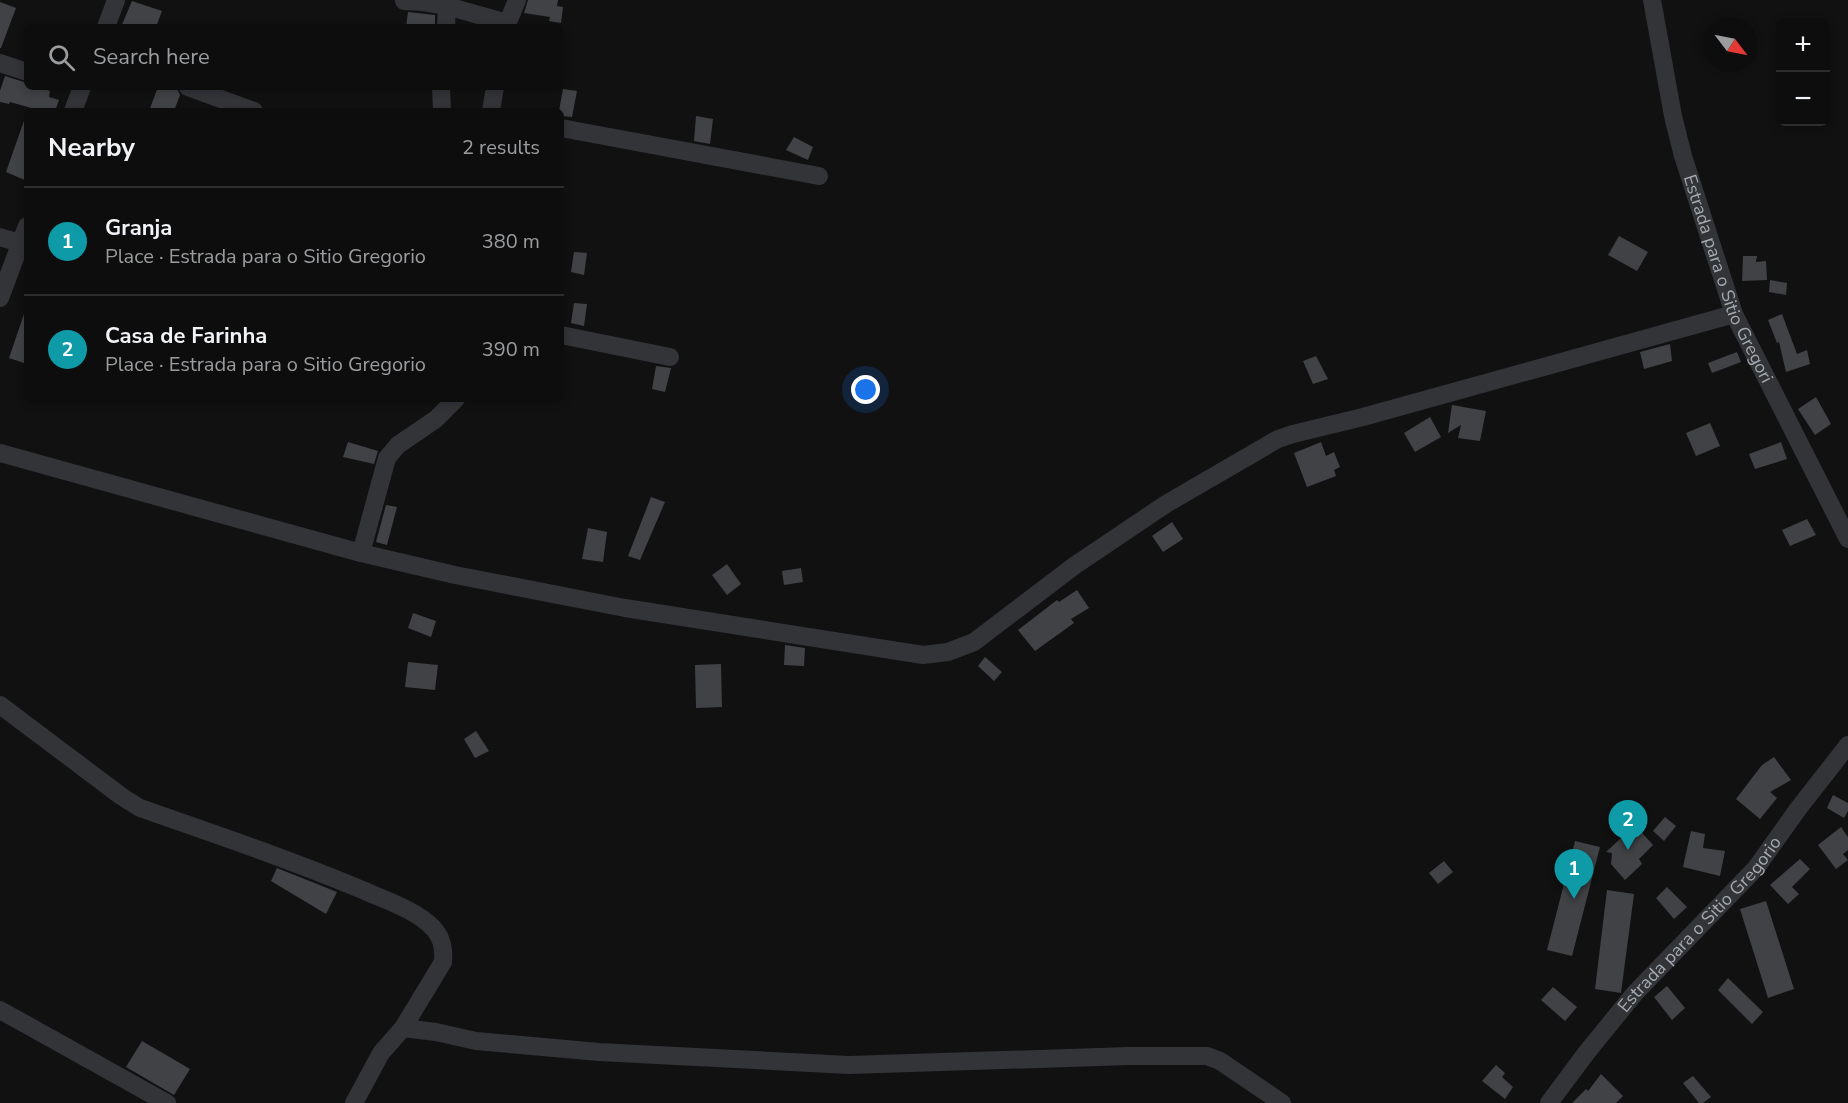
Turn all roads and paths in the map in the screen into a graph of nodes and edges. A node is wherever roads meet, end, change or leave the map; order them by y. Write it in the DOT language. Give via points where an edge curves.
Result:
graph roads {
  1 [pos="116,0"];
  2 [pos="518,0"];
  3 [pos="1652,0"];
  4 [pos="404,1"];
  5 [pos="423,1"];
  6 [pos="447,6"];
  7 [pos="107,24"];
  8 [pos="446,24"];
  9 [pos="504,24"];
  10 [pos="507,24"];
  11 [pos="0,63"];
  12 [pos="24,71"];
  13 [pos="78,90"];
  14 [pos="196,90"];
  15 [pos="441,90"];
  16 [pos="494,90"];
  17 [pos="74,108"];
  18 [pos="246,108"];
  19 [pos="442,108"];
  20 [pos="492,108"];
  21 [pos="564,129"];
  22 [pos="819,176"];
  23 [pos="24,233"];
  24 [pos="0,237"];
  25 [pos="20,243"];
  26 [pos="0,298"];
  27 [pos="1734,314"];
  28 [pos="564,335"];
  29 [pos="670,357"];
  30 [pos="453,402"];
  31 [pos="0,453"];
  32 [pos="1848,539"];
  33 [pos="361,553"];
  34 [pos="0,705"];
  35 [pos="1848,745"];
  36 [pos="0,1010"];
  37 [pos="403,1028"];
  38 [pos="167,1103"];
  39 [pos="354,1103"];
  40 [pos="1282,1103"];
  41 [pos="1549,1103"];
  1 -- 7 [label="street"];
  2 -- 10 [label="street"];
  3 -- 27 [label="street, Estrada para o Sitio Gregori" via="1683,156"];
  4 -- 5 [label="street"];
  5 -- 6 [label="street"];
  6 -- 8 [label="street"];
  6 -- 9 [label="street"];
  11 -- 12 [label="street"];
  13 -- 17 [label="street"];
  14 -- 18 [label="street"];
  15 -- 19 [label="street"];
  16 -- 20 [label="street"];
  21 -- 22 [label="street"];
  23 -- 25 [label="street"];
  24 -- 25 [label="street"];
  25 -- 26 [label="street"];
  27 -- 32 [label="street, Estrada para o Sitio Gregori"];
  27 -- 33 [label="street" via="1278,439 1166,504 1074,566 974,642 948,652 909,654 625,608"];
  28 -- 29 [label="street"];
  30 -- 33 [label="street" via="387,458"];
  31 -- 33 [label="street"];
  34 -- 37 [label="street" via="140,808 315,870 391,903 434,928 444,951 443,963"];
  35 -- 41 [label="street, Estrada para o Sitio Gregorio" via="1756,868 1635,993"];
  36 -- 38 [label="street"];
  37 -- 39 [label="street" via="381,1053"];
  37 -- 40 [label="street" via="476,1041 588,1051 811,1064 1207,1056"];
}
